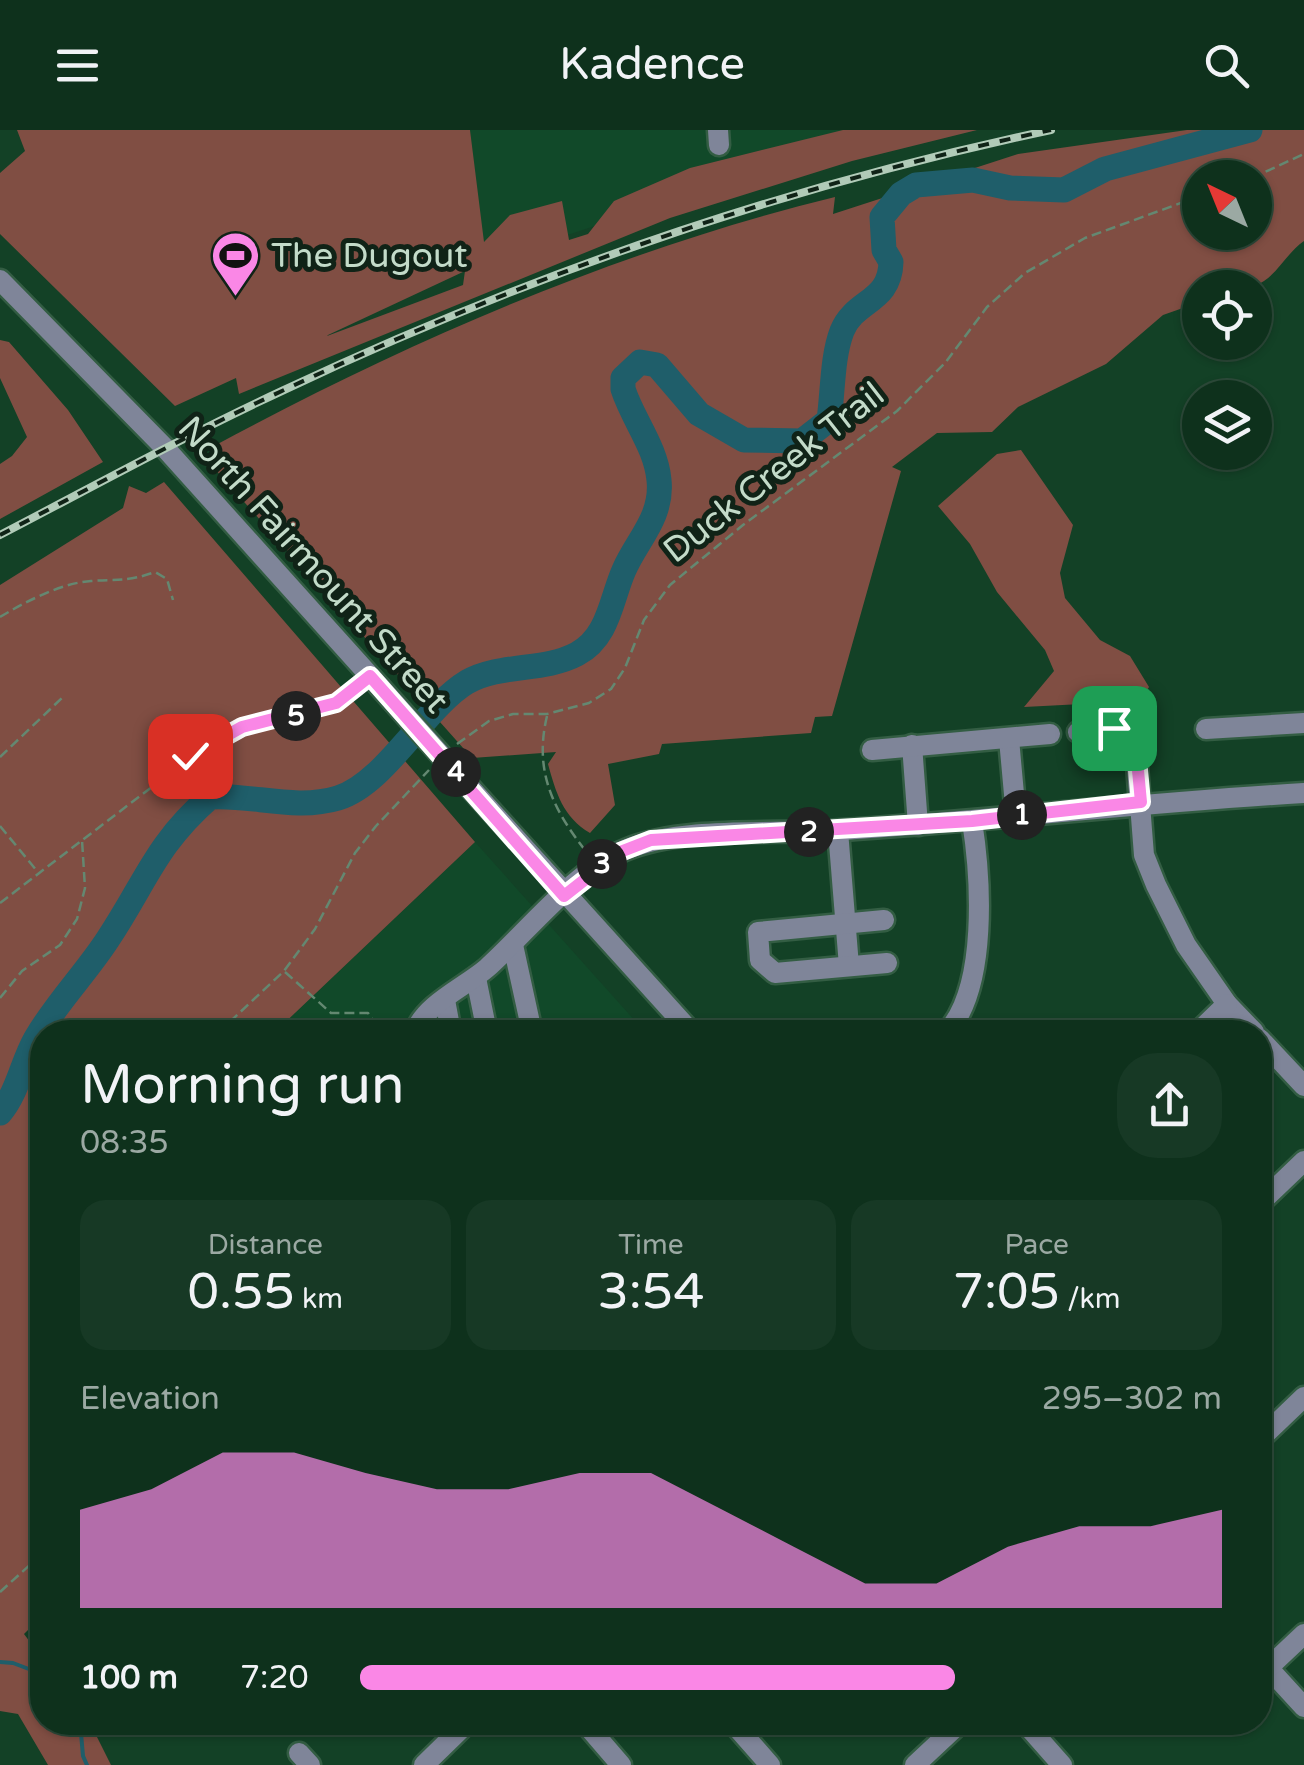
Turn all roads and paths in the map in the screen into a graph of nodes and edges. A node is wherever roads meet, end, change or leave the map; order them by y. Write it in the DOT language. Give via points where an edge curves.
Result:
graph roads {
  1 [pos="1304,154"];
  2 [pos="1272,169"];
  3 [pos="1182,203"];
  4 [pos="0,280"];
  5 [pos="173,600"];
  6 [pos="0,617"];
  7 [pos="375,681"];
  8 [pos="63,697"];
  9 [pos="547,714"];
  10 [pos="1304,723"];
  11 [pos="1206,730"];
  12 [pos="1078,732"];
  13 [pos="1050,734"];
  14 [pos="1010,739"];
  15 [pos="912,745"];
  16 [pos="456,746"];
  17 [pos="872,750"];
  18 [pos="0,757"];
  19 [pos="434,766"];
  20 [pos="1304,794"];
  21 [pos="1141,802"];
  22 [pos="1016,816"];
  23 [pos="972,821"];
  24 [pos="918,825"];
  25 [pos="0,826"];
  26 [pos="838,831"];
  27 [pos="82,839"];
  28 [pos="598,867"];
  29 [pos="38,872"];
  30 [pos="564,896"];
  31 [pos="0,902"];
  32 [pos="884,920"];
  33 [pos="846,923"];
  34 [pos="513,944"];
  35 [pos="887,962"];
  36 [pos="850,966"];
  37 [pos="284,970"];
  38 [pos="476,978"];
  39 [pos="0,998"];
  40 [pos="445,1000"];
  41 [pos="1228,1004"];
  42 [pos="232,1020"];
  43 [pos="372,1020"];
  44 [pos="423,1020"];
  45 [pos="449,1020"];
  46 [pos="485,1020"];
  47 [pos="529,1020"];
  48 [pos="680,1020"];
  49 [pos="958,1020"];
  50 [pos="1211,1020"];
  51 [pos="1243,1020"];
  52 [pos="1272,1052"];
  53 [pos="1304,1086"];
  54 [pos="1304,1161"];
  55 [pos="1272,1192"];
  56 [pos="1304,1397"];
  57 [pos="1272,1428"];
  58 [pos="30,1565"];
  59 [pos="0,1592"];
  60 [pos="1304,1634"];
  61 [pos="1272,1658"];
  62 [pos="1272,1673"];
  63 [pos="1304,1707"];
  64 [pos="455,1735"];
  65 [pos="595,1735"];
  66 [pos="743,1735"];
  67 [pos="947,1735"];
  68 [pos="1035,1735"];
  69 [pos="424,1765"];
  70 [pos="622,1765"];
  71 [pos="770,1765"];
  72 [pos="914,1765"];
  73 [pos="1062,1765"];
  1 -- 2 [label="path"];
  3 -- 9 [label="path, Duck Creek Trail" via="1085,238 1025,273 986,307 898,412 670,586 644,620 610,689"];
  4 -- 7 [label="street, North Fairmount Street" via="165,448"];
  5 -- 6 [label="path" via="167,579 155,572 125,583 88,581"];
  7 -- 27 [label="path" via="336,703 266,719 212,742"];
  7 -- 30 [label="street, North Fairmount Street, bridge"];
  8 -- 18 [label="path"];
  9 -- 16 [label="path, Duck Creek Trail" via="488,721"];
  9 -- 28 [label="path" via="541,759 552,804"];
  10 -- 11 [label="street"];
  12 -- 21 [label="street" via="1134,728"];
  13 -- 14 [label="street"];
  14 -- 15 [label="street"];
  14 -- 22 [label="street"];
  15 -- 17 [label="street"];
  15 -- 24 [label="street"];
  19 -- 37 [label="path" via="355,853 315,929"];
  20 -- 21 [label="street"];
  21 -- 22 [label="street"];
  21 -- 41 [label="street" via="1144,855 1156,885 1186,945"];
  22 -- 23 [label="street"];
  23 -- 24 [label="street"];
  23 -- 49 [label="street" via="978,862 975,966"];
  24 -- 26 [label="street"];
  25 -- 29 [label="path"];
  26 -- 28 [label="street" via="651,840"];
  26 -- 33 [label="street"];
  27 -- 29 [label="path"];
  27 -- 39 [label="path" via="85,888 77,919 60,945 22,971"];
  28 -- 30 [label="street"];
  29 -- 31 [label="path"];
  30 -- 34 [label="street"];
  30 -- 48 [label="street, North Fairmount Street"];
  32 -- 33 [label="street"];
  33 -- 36 [label="street"];
  33 -- 36 [label="street" via="758,932 760,960 775,973"];
  34 -- 38 [label="street"];
  34 -- 47 [label="street"];
  35 -- 36 [label="street"];
  37 -- 42 [label="path"];
  37 -- 43 [label="path" via="331,1014 368,1013"];
  38 -- 40 [label="street"];
  38 -- 46 [label="street"];
  40 -- 44 [label="street"];
  40 -- 45 [label="street"];
  41 -- 50 [label="street"];
  41 -- 51 [label="street"];
  52 -- 53 [label="street"];
  54 -- 55 [label="street"];
  56 -- 57 [label="street"];
  58 -- 59 [label="path"];
  60 -- 61 [label="street"];
  62 -- 63 [label="street"];
  64 -- 69 [label="street"];
  65 -- 70 [label="street"];
  66 -- 71 [label="street"];
  67 -- 72 [label="street"];
  68 -- 73 [label="street"];
}
